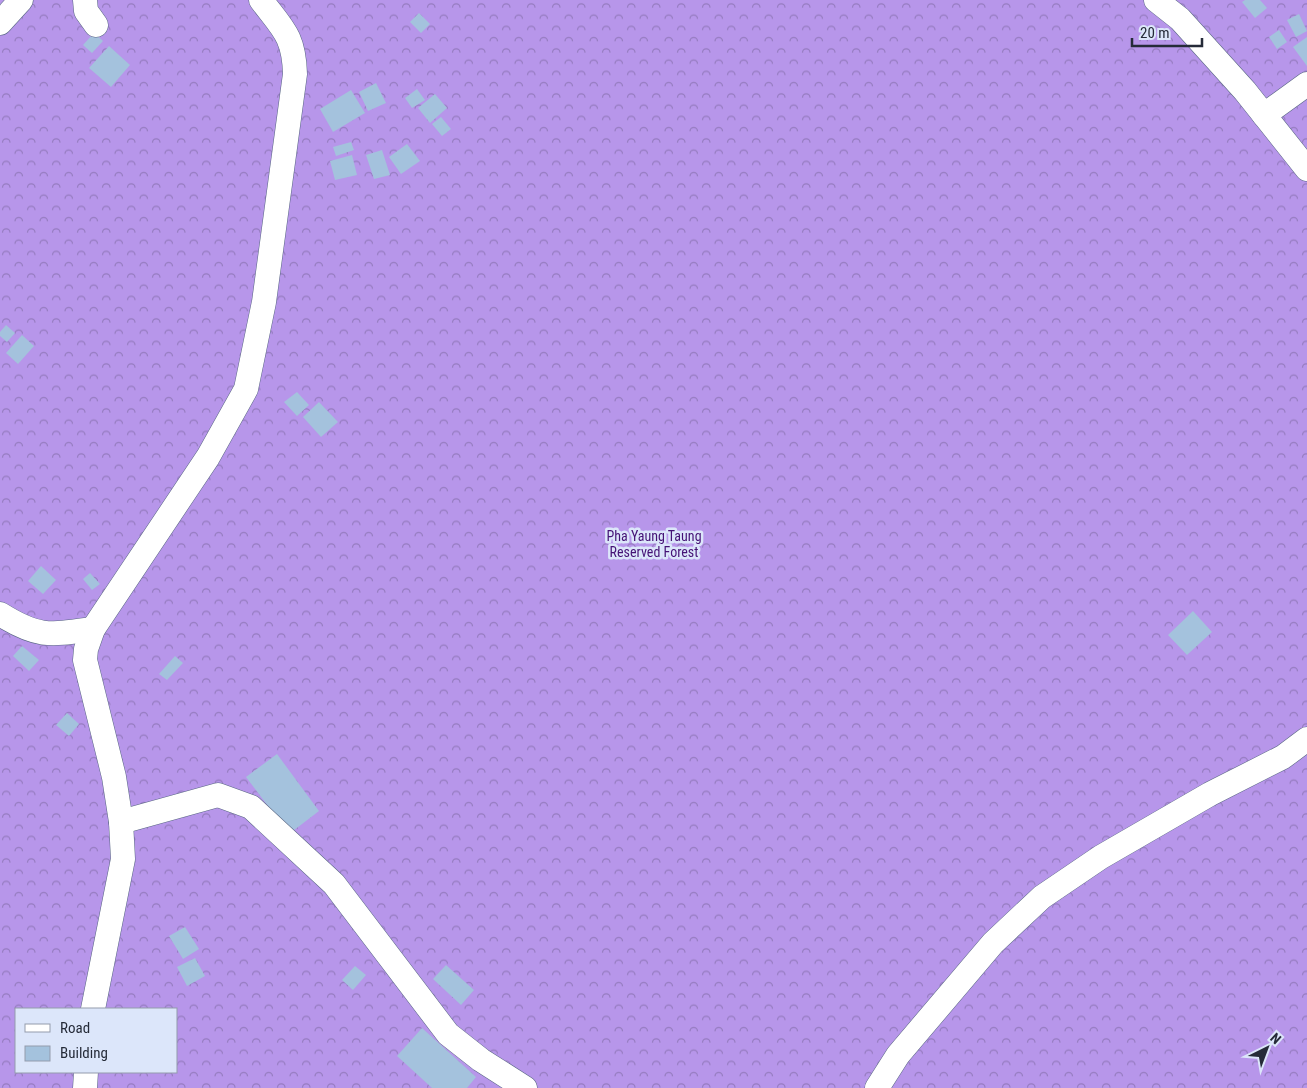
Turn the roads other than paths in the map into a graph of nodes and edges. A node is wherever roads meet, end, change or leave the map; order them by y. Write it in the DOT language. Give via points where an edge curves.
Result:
graph roads {
  1 [pos="21,0"];
  2 [pos="85,0"];
  3 [pos="261,0"];
  4 [pos="1156,0"];
  5 [pos="0,23"];
  6 [pos="96,25"];
  7 [pos="1307,84"];
  8 [pos="1264,115"];
  9 [pos="1307,169"];
  10 [pos="0,614"];
  11 [pos="93,629"];
  12 [pos="1307,739"];
  13 [pos="121,822"];
  14 [pos="93,1008"];
  15 [pos="86,1073"];
  16 [pos="85,1088"];
  17 [pos="525,1088"];
  18 [pos="877,1088"];
  1 -- 5 [label="street"];
  2 -- 6 [label="street" via="86,11"];
  3 -- 11 [label="street" via="288,33 294,53 295,74 264,302 246,389 208,458"];
  4 -- 8 [label="street" via="1180,19"];
  7 -- 8 [label="street"];
  8 -- 9 [label="street"];
  10 -- 11 [label="street" via="24,628 40,632 58,634"];
  11 -- 13 [label="street" via="85,660 114,777"];
  12 -- 18 [label="street" via="1283,757 1210,794 1101,857 1042,897 993,943 898,1055"];
  13 -- 14 [label="street" via="123,858"];
  13 -- 17 [label="street" via="218,795 251,806 334,884 448,1034"];
  15 -- 16 [label="street"];
}
